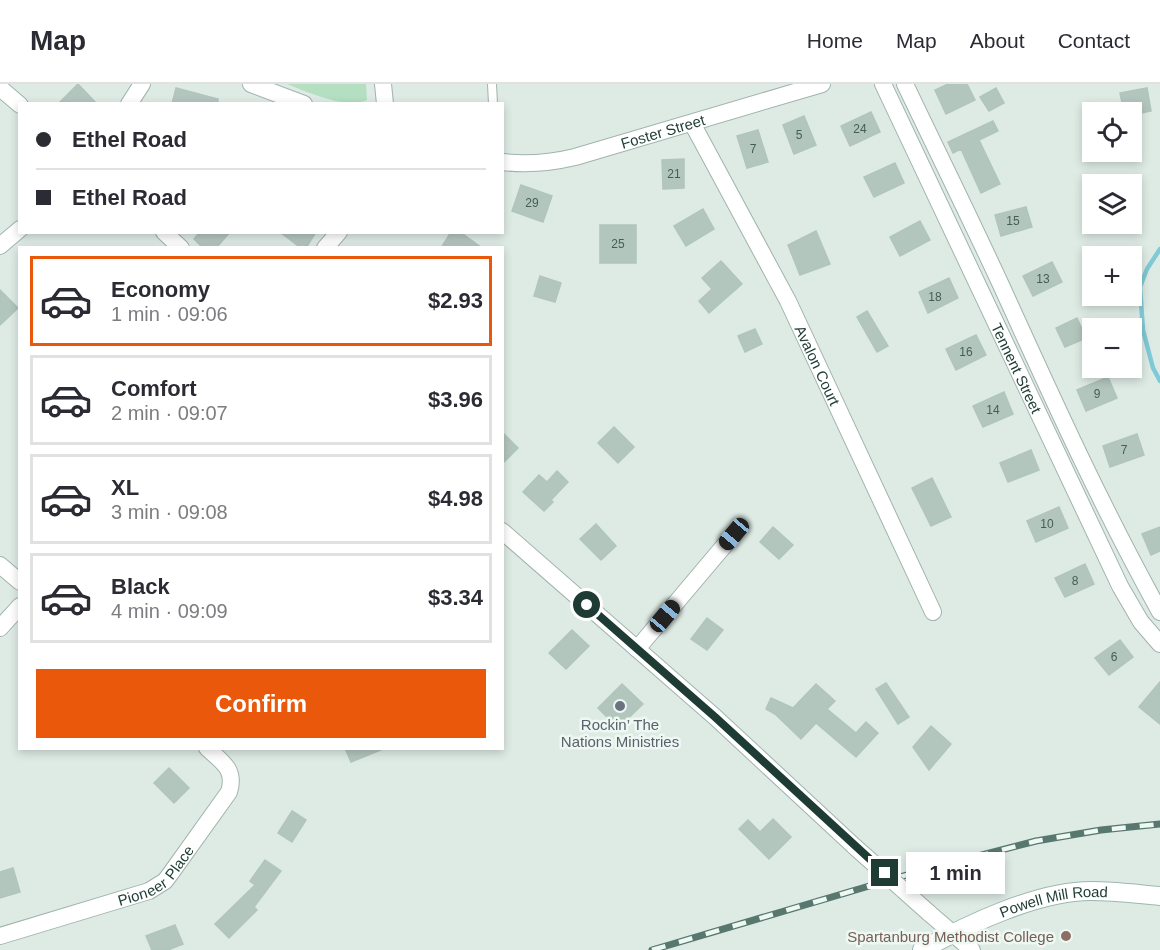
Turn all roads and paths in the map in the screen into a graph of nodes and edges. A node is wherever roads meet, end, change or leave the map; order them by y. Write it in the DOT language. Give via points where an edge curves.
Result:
graph roads {
  1 [pos="142,84"];
  2 [pos="251,84"];
  3 [pos="384,84"];
  4 [pos="492,84"];
  5 [pos="822,84"];
  6 [pos="883,84"];
  7 [pos="905,84"];
  8 [pos="0,88"];
  9 [pos="130,102"];
  10 [pos="299,102"];
  11 [pos="384,102"];
  12 [pos="493,102"];
  13 [pos="18,103"];
  14 [pos="692,123"];
  15 [pos="504,162"];
  16 [pos="18,231"];
  17 [pos="166,234"];
  18 [pos="337,234"];
  19 [pos="0,246"];
  20 [pos="179,246"];
  21 [pos="327,246"];
  22 [pos="504,533"];
  23 [pos="734,534"];
  24 [pos="0,565"];
  25 [pos="18,580"];
  26 [pos="18,608"];
  27 [pos="933,612"];
  28 [pos="1160,612"];
  29 [pos="0,628"];
  30 [pos="1160,645"];
  31 [pos="637,649"];
  32 [pos="209,750"];
  33 [pos="1160,896"];
  34 [pos="954,932"];
  35 [pos="0,936"];
  36 [pos="922,950"];
  37 [pos="972,950"];
  1 -- 9 [label="street"];
  2 -- 10 [label="street"];
  3 -- 11 [label="street"];
  4 -- 12 [label="lane"];
  5 -- 14 [label="street, Foster Street"];
  6 -- 30 [label="street, Tennent Street" via="1120,586"];
  7 -- 28 [label="street, Tennent Street" via="1070,436"];
  8 -- 13 [label="street"];
  14 -- 15 [label="street, Foster Street" via="549,163"];
  14 -- 27 [label="street, Avalon Court" via="788,301"];
  16 -- 19 [label="street"];
  17 -- 20 [label="street"];
  18 -- 21 [label="street"];
  22 -- 31 [label="street"];
  23 -- 31 [label="street"];
  24 -- 25 [label="street"];
  26 -- 29 [label="street"];
  31 -- 34 [label="street, bridge"];
  32 -- 35 [label="street, Pioneer Place" via="230,771 229,792 165,881 149,891"];
  33 -- 34 [label="street, Powell Mill Road" via="1072,892 1007,910"];
  34 -- 36 [label="street, Powell Mill Road"];
  34 -- 37 [label="street"];
}
